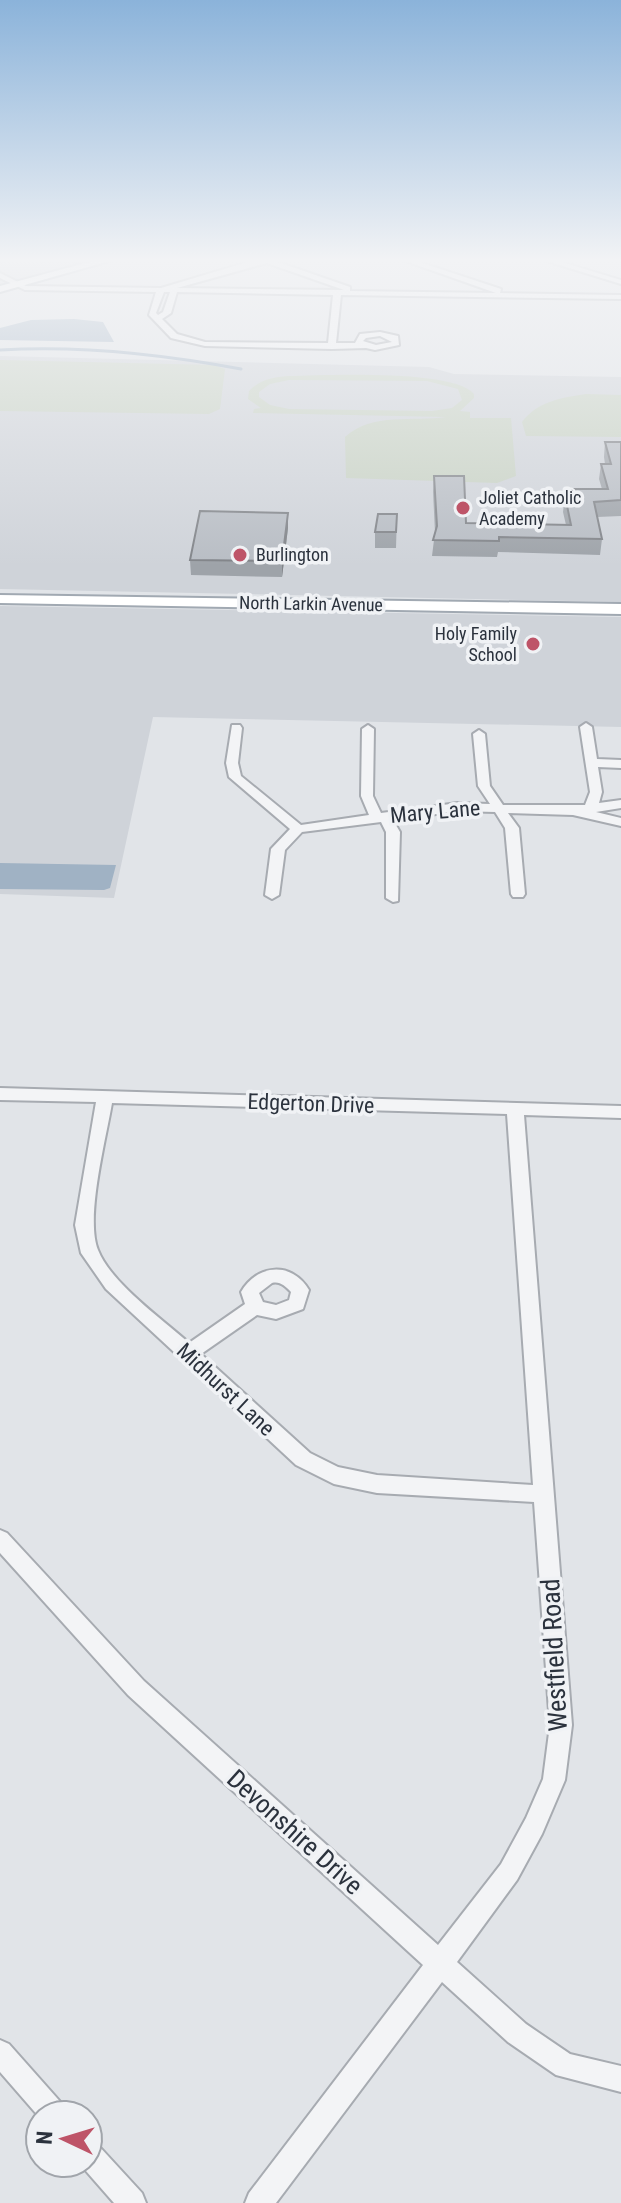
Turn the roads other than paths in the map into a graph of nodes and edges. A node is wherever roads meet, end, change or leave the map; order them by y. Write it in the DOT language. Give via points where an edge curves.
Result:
graph roads {
  1 [pos="0,599"];
  2 [pos="621,609"];
  3 [pos="586,727"];
  4 [pos="236,728"];
  5 [pos="368,729"];
  6 [pos="479,734"];
  7 [pos="591,763"];
  8 [pos="621,764"];
  9 [pos="621,804"];
  10 [pos="496,806"];
  11 [pos="591,811"];
  12 [pos="380,816"];
  13 [pos="621,822"];
  14 [pos="298,829"];
  15 [pos="518,894"];
  16 [pos="272,895"];
  17 [pos="393,898"];
  18 [pos="0,1094"];
  19 [pos="105,1097"];
  20 [pos="515,1109"];
  21 [pos="621,1112"];
  22 [pos="255,1307"];
  23 [pos="188,1354"];
  24 [pos="545,1494"];
  25 [pos="0,1539"];
  26 [pos="439,1962"];
  27 [pos="0,2053"];
  28 [pos="621,2079"];
  29 [pos="41,2099"];
  30 [pos="104,2171"];
  31 [pos="132,2203"];
  32 [pos="259,2203"];
  1 -- 2 [label="main road, North Larkin Avenue"];
  3 -- 7 [label="street"];
  4 -- 14 [label="street" via="235,777"];
  5 -- 12 [label="street" via="367,796"];
  6 -- 10 [label="street" via="484,786"];
  7 -- 8 [label="street"];
  7 -- 11 [label="street" via="596,792"];
  9 -- 11 [label="street, Mary Lane"];
  10 -- 11 [label="street, Mary Lane"];
  10 -- 12 [label="street, Mary Lane"];
  10 -- 15 [label="street" via="512,828"];
  11 -- 13 [label="street, Mary Lane"];
  12 -- 14 [label="street, Mary Lane"];
  12 -- 17 [label="street" via="393,832"];
  14 -- 16 [label="street" via="278,849"];
  18 -- 19 [label="street, Edgerton Drive"];
  19 -- 20 [label="street, Edgerton Drive"];
  19 -- 23 [label="street, Midhurst Lane" via="84,1225 90,1253 112,1284"];
  20 -- 21 [label="street, Edgerton Drive"];
  20 -- 24 [label="street, Westfield Road"];
  22 -- 23 [label="street"];
  23 -- 24 [label="street, Midhurst Lane" via="303,1459 334,1475 377,1484"];
  24 -- 26 [label="street, Westfield Road" via="561,1725 554,1780 509,1872"];
  25 -- 26 [label="street, Devonshire Drive" via="136,1688"];
  26 -- 28 [label="street, Devonshire Drive" via="517,2033 565,2066"];
  26 -- 32 [label="street, Westfield Road"];
  27 -- 29 [label="street"];
  30 -- 31 [label="street"];
}
